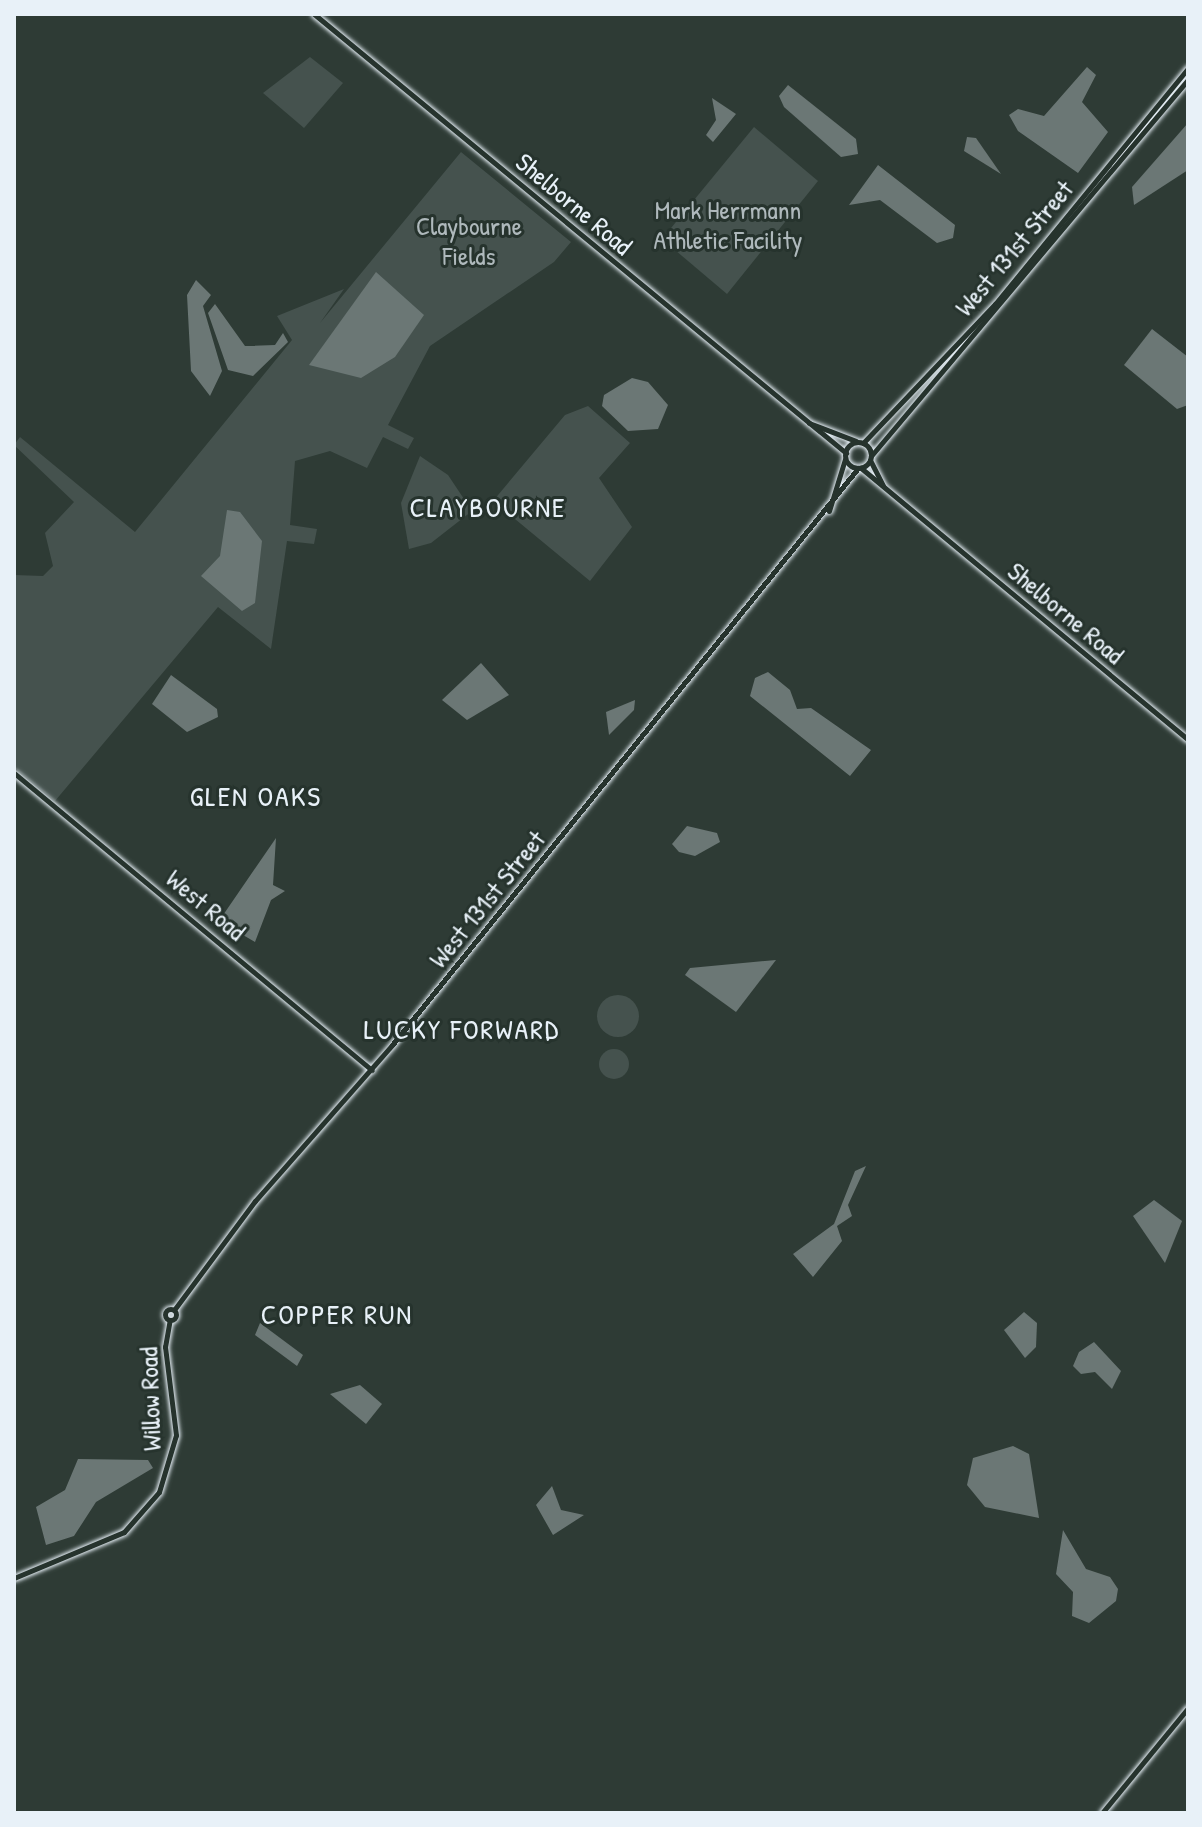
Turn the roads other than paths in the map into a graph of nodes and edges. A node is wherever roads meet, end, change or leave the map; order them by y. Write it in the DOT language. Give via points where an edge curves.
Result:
graph roads {
  1 [pos="314,14"];
  2 [pos="1188,68"];
  3 [pos="1188,80"];
  4 [pos="808,423"];
  5 [pos="861,443"];
  6 [pos="846,455"];
  7 [pos="870,458"];
  8 [pos="860,468"];
  9 [pos="883,486"];
  10 [pos="829,511"];
  11 [pos="1188,739"];
  12 [pos="14,773"];
  13 [pos="372,1070"];
  14 [pos="174,1310"];
  15 [pos="14,1578"];
  16 [pos="1188,1708"];
  17 [pos="1102,1813"];
  1 -- 4 [label="street, Shelborne Road"];
  2 -- 5 [label="street, West 131st Street" via="995,304"];
  3 -- 7 [label="street, West 131st Street"];
  4 -- 5 [label="street, Shelborne Road"];
  4 -- 6 [label="street, Shelborne Road"];
  5 -- 6 [label="street, West 131st Street"];
  5 -- 7 [label="street, Shelborne Road"];
  6 -- 8 [label="street, Shelborne Road"];
  6 -- 10 [label="street, West 131st Street"];
  7 -- 8 [label="street, West 131st Street"];
  7 -- 9 [label="street, Shelborne Road"];
  8 -- 9 [label="street, Shelborne Road"];
  8 -- 10 [label="street, West 131st Street"];
  9 -- 11 [label="street, Shelborne Road"];
  10 -- 13 [label="street, West 131st Street"];
  12 -- 13 [label="street, West Road"];
  13 -- 14 [label="street, West 131st Street" via="287,1162"];
  14 -- 15 [label="street, Willow Road" via="166,1314 170,1320 165,1347 176,1435 159,1492 138,1521 104,1544"];
  16 -- 17 [label="street"];
}
